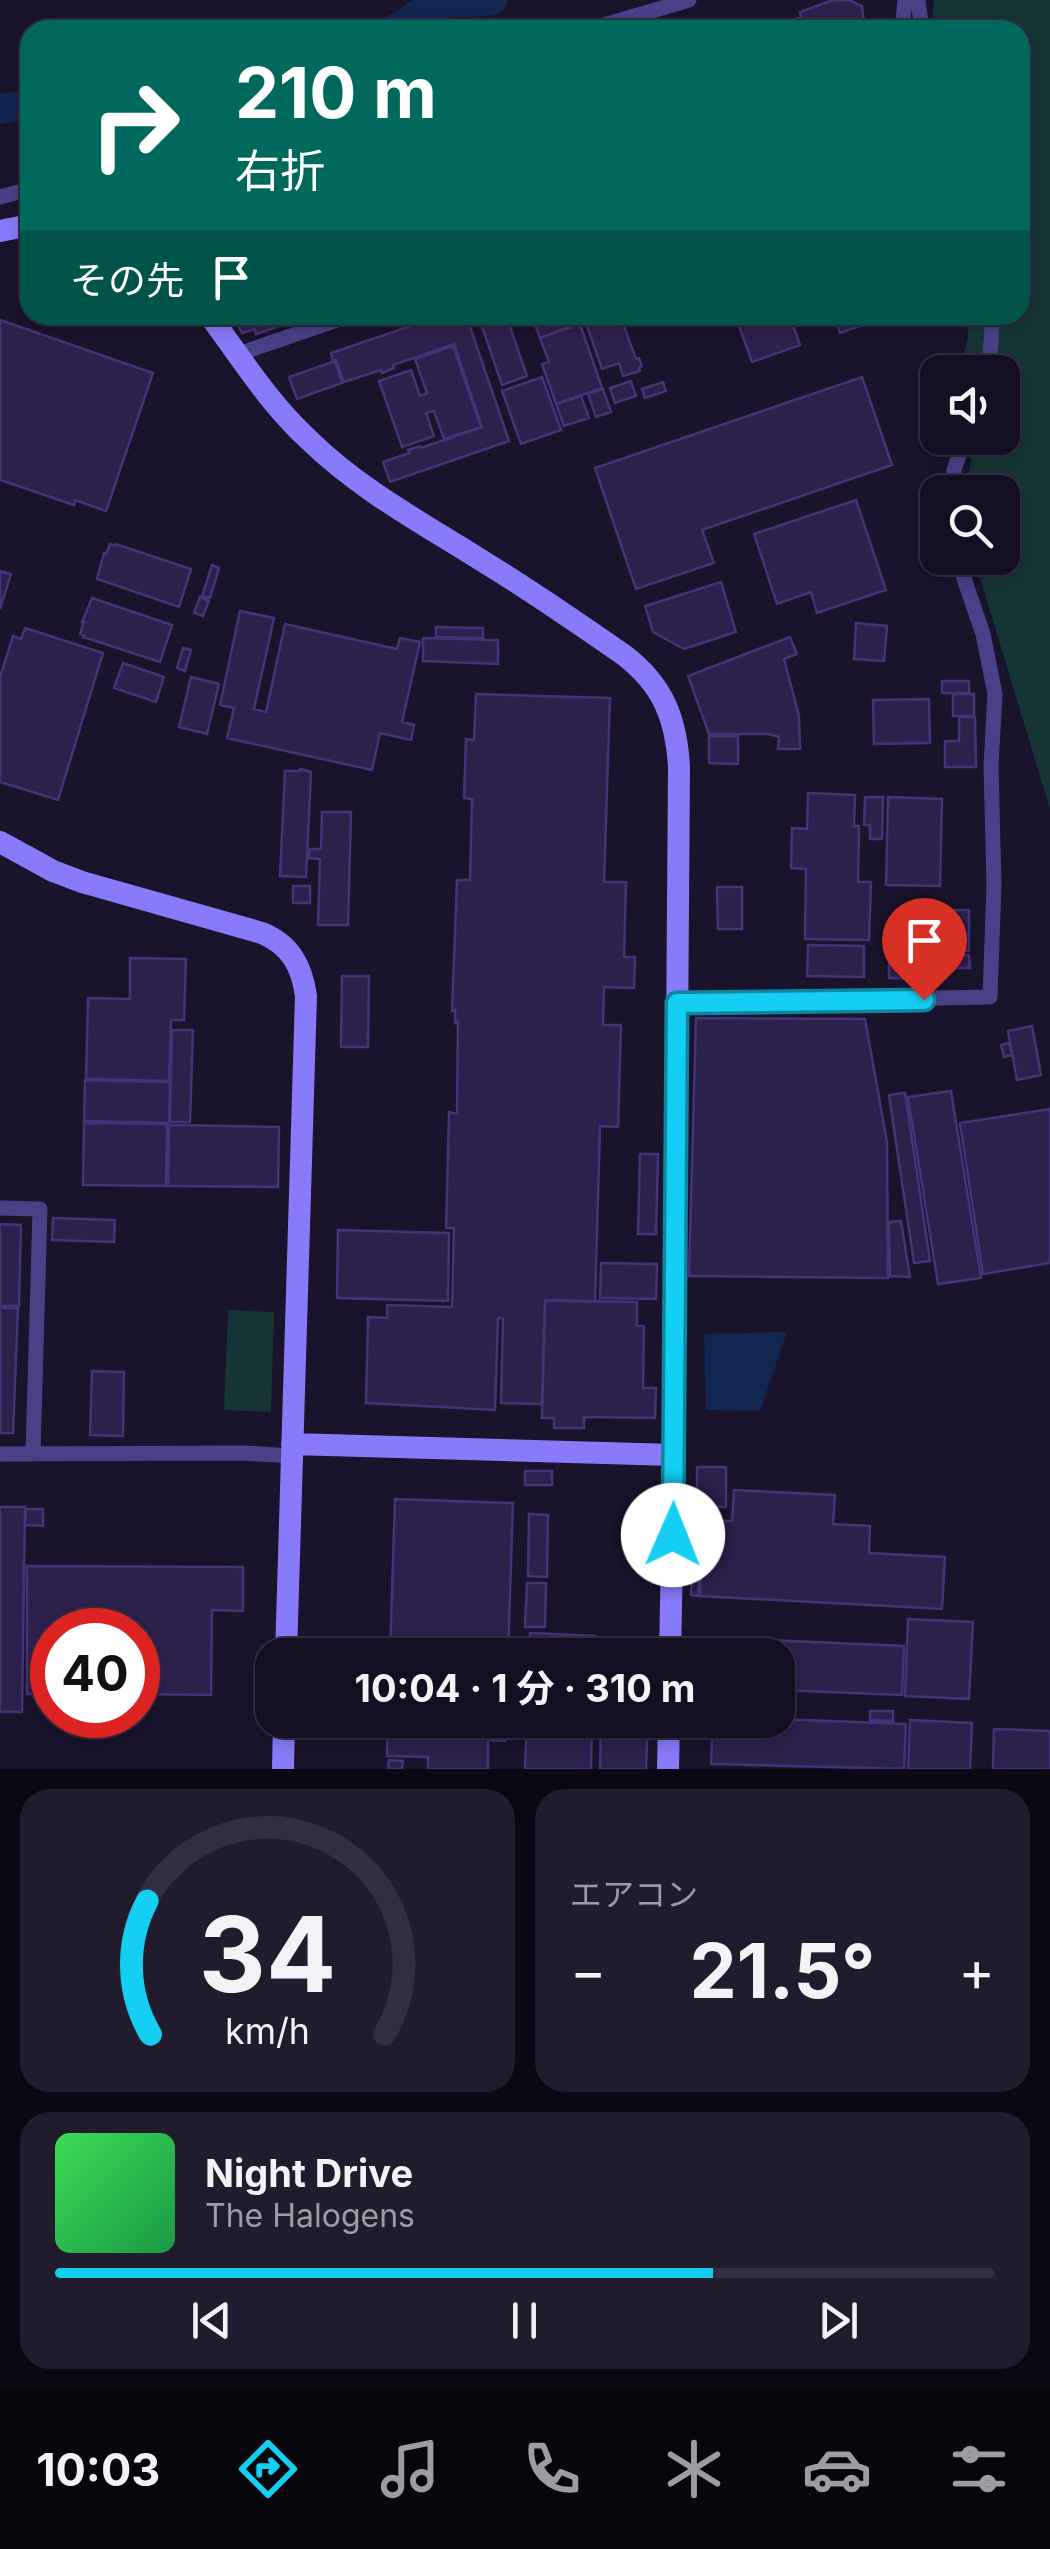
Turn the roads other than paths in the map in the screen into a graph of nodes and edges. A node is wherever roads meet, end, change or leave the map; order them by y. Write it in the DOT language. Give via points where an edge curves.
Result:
graph roads {
  1 [pos="689,0"];
  2 [pos="621,20"];
  3 [pos="217,325"];
  4 [pos="323,325"];
  5 [pos="993,325"];
  6 [pos="238,354"];
  7 [pos="990,355"];
  8 [pos="963,575"];
  9 [pos="0,842"];
  10 [pos="677,1003"];
  11 [pos="0,1208"];
  12 [pos="292,1450"];
  13 [pos="0,1454"];
  14 [pos="33,1454"];
  15 [pos="674,1455"];
  16 [pos="286,1638"];
  17 [pos="670,1638"];
  18 [pos="284,1738"];
  19 [pos="669,1738"];
  20 [pos="283,1769"];
  21 [pos="668,1769"];
  1 -- 2 [label="street"];
  3 -- 6 [label="street"];
  4 -- 6 [label="street"];
  5 -- 7 [label="street"];
  6 -- 10 [label="street" via="265,394 354,478 646,672 677,741"];
  8 -- 10 [label="street" via="995,694 990,997"];
  9 -- 12 [label="street" via="82,882 277,939 302,974"];
  10 -- 15 [label="street"];
  11 -- 14 [label="street" via="40,1209"];
  12 -- 14 [label="street"];
  12 -- 15 [label="street"];
  12 -- 16 [label="street"];
  13 -- 14 [label="street"];
  15 -- 17 [label="street"];
  18 -- 20 [label="street"];
  19 -- 21 [label="street"];
}
